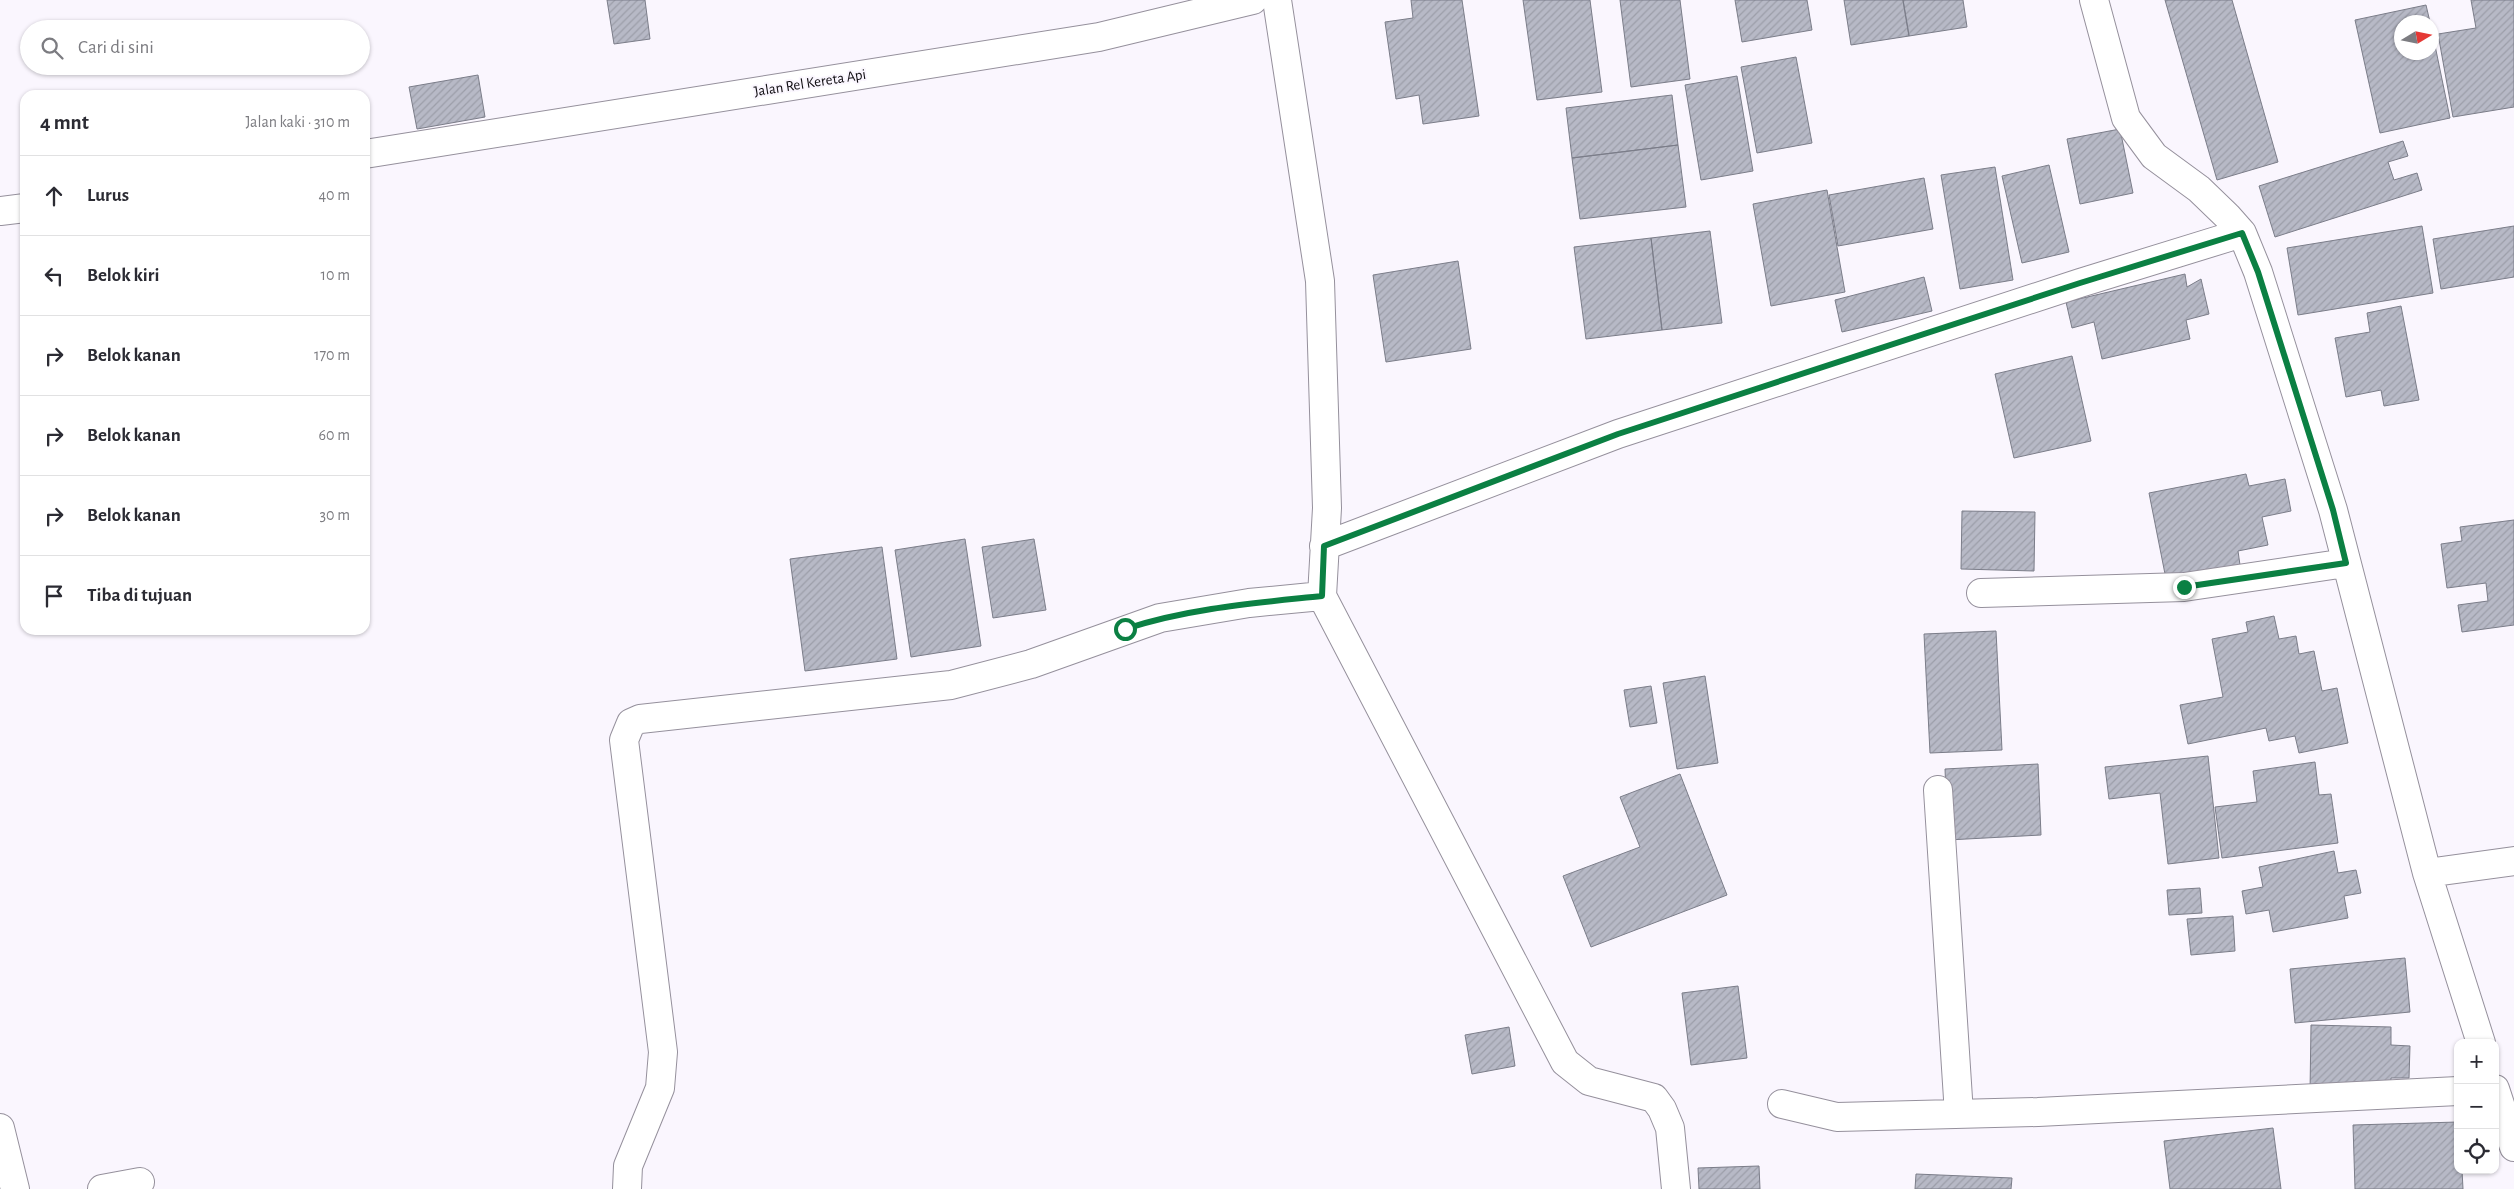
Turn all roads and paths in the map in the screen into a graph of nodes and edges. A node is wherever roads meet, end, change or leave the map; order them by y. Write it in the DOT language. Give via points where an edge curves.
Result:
graph roads {
  1 [pos="1253,0"];
  2 [pos="1277,0"];
  3 [pos="2094,0"];
  4 [pos="370,153"];
  5 [pos="20,209"];
  6 [pos="0,212"];
  7 [pos="2242,233"];
  8 [pos="1324,546"];
  9 [pos="2346,563"];
  10 [pos="1981,593"];
  11 [pos="1322,596"];
  12 [pos="1938,790"];
  13 [pos="2514,861"];
  14 [pos="2427,873"];
  15 [pos="2480,1039"];
  16 [pos="2454,1091"];
  17 [pos="2499,1100"];
  18 [pos="1782,1104"];
  19 [pos="1959,1114"];
  20 [pos="0,1128"];
  21 [pos="2512,1136"];
  22 [pos="140,1182"];
  23 [pos="15,1189"];
  24 [pos="102,1189"];
  25 [pos="627,1189"];
  26 [pos="1676,1189"];
  1 -- 4 [label="street, Jalan Rel Kereta Api" via="1099,37"];
  2 -- 8 [label="street" via="1320,281 1326,419"];
  3 -- 7 [label="street" via="2126,118 2154,156 2199,190"];
  5 -- 6 [label="street"];
  7 -- 8 [label="street" via="1618,434"];
  7 -- 9 [label="street" via="2258,272 2333,510"];
  8 -- 11 [label="street"];
  9 -- 10 [label="street" via="2184,587"];
  9 -- 14 [label="street"];
  11 -- 25 [label="street" via="1160,618 1032,664 951,685 640,719 631,723 624,740 663,1052 660,1088 628,1166"];
  11 -- 26 [label="street" via="1565,1062 1589,1080 1654,1098 1670,1128"];
  12 -- 19 [label="street"];
  13 -- 14 [label="street"];
  14 -- 15 [label="street"];
  16 -- 19 [label="street"];
  17 -- 21 [label="street"];
  18 -- 19 [label="street" via="1837,1117"];
  20 -- 23 [label="street"];
  22 -- 24 [label="street"];
}
